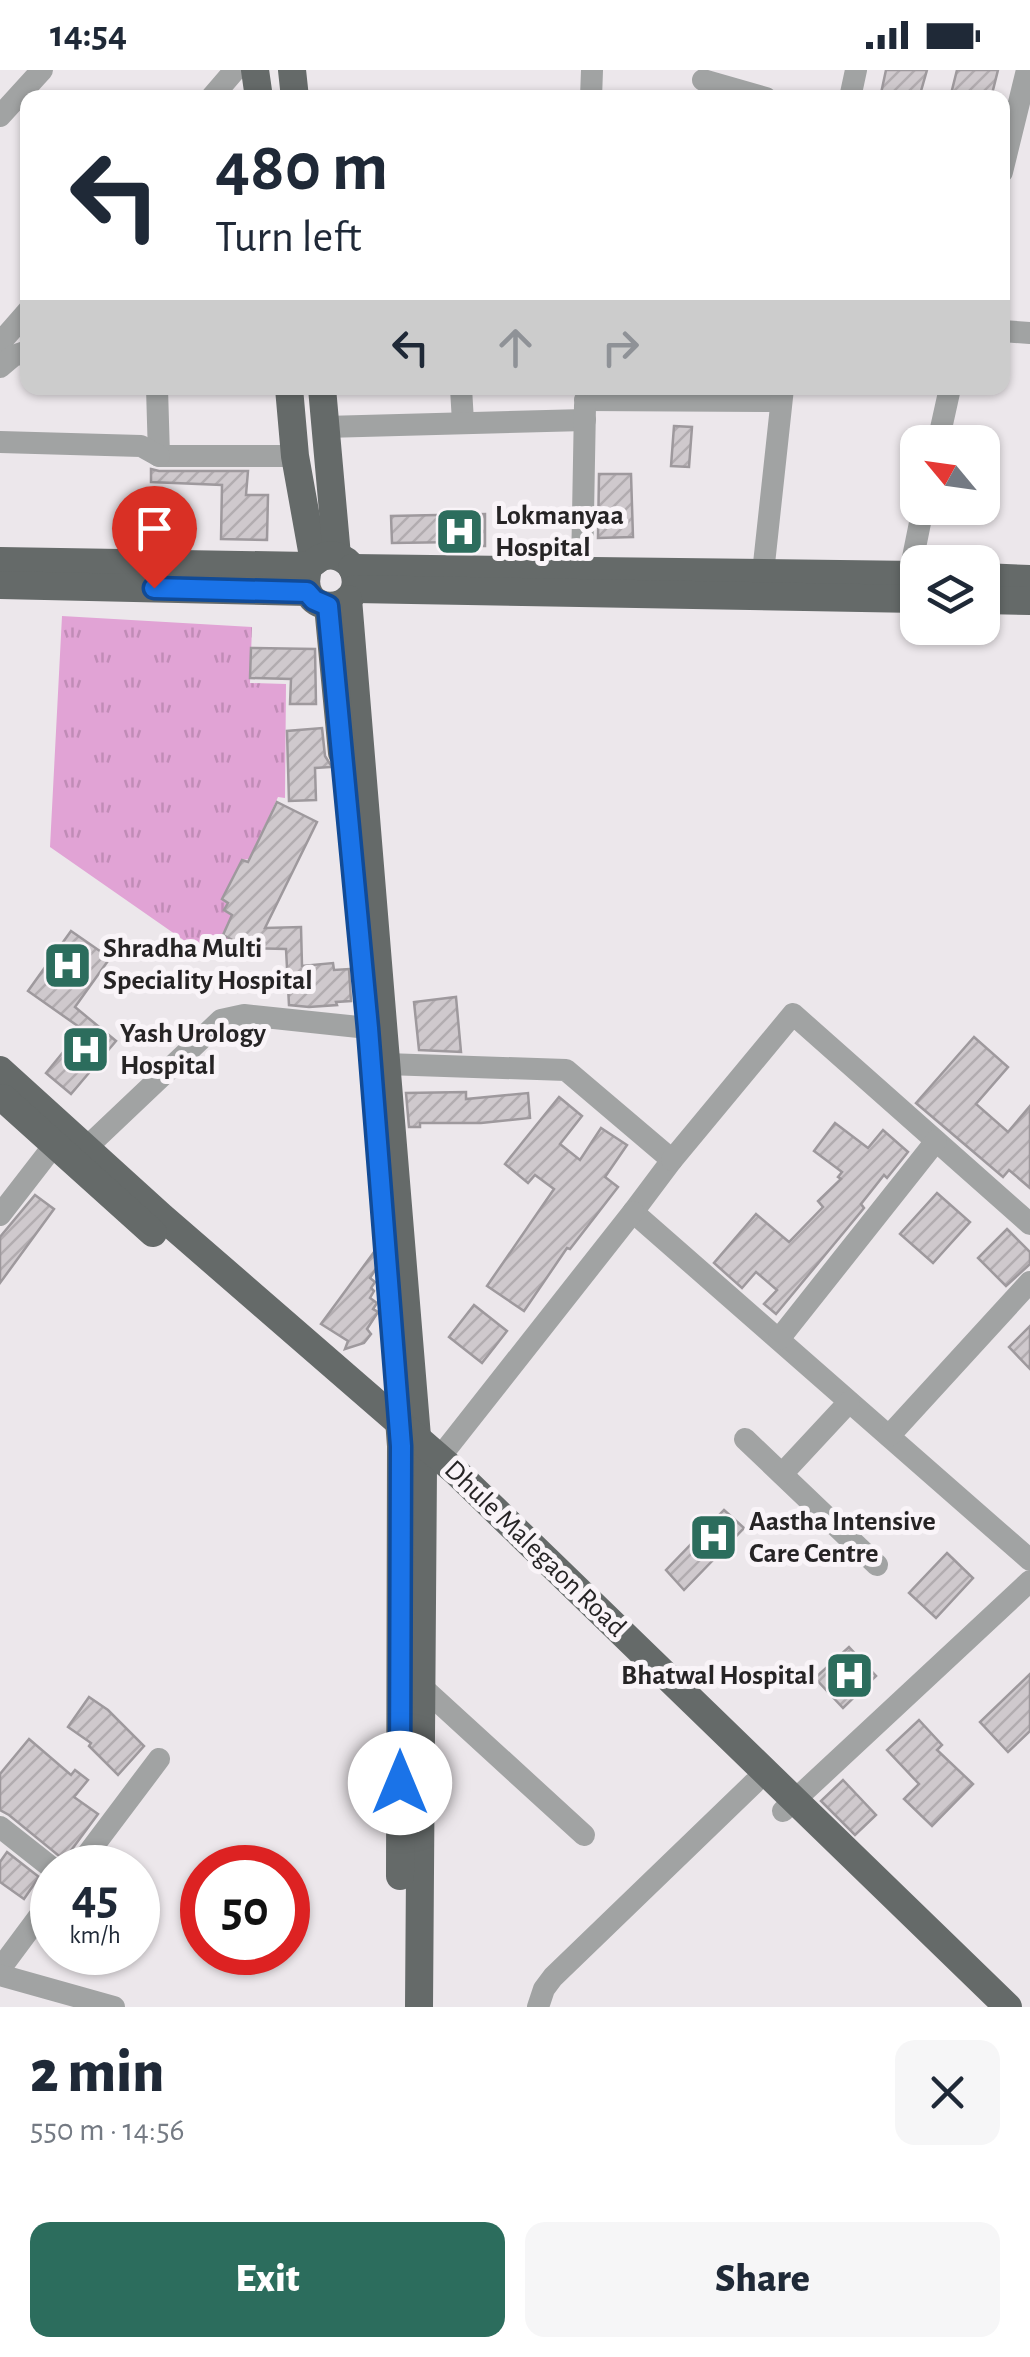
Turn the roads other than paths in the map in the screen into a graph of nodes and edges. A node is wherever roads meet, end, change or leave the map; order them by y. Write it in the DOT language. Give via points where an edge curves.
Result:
graph roads {
  1 [pos="42,70"];
  2 [pos="234,70"];
  3 [pos="1027,70"];
  4 [pos="703,83"];
  5 [pos="24,90"];
  6 [pos="218,90"];
  7 [pos="732,90"];
  8 [pos="20,94"];
  9 [pos="0,116"];
  10 [pos="1010,139"];
  11 [pos="20,320"];
  12 [pos="0,344"];
  13 [pos="157,395"];
  14 [pos="290,395"];
  15 [pos="323,395"];
  16 [pos="461,395"];
  17 [pos="760,395"];
  18 [pos="782,395"];
  19 [pos="948,395"];
  20 [pos="585,403"];
  21 [pos="463,422"];
  22 [pos="942,425"];
  23 [pos="325,427"];
  24 [pos="0,442"];
  25 [pos="158,456"];
  26 [pos="295,456"];
  27 [pos="0,561"];
  28 [pos="582,570"];
  29 [pos="763,573"];
  30 [pos="1000,578"];
  31 [pos="1030,579"];
  32 [pos="331,580"];
  33 [pos="0,585"];
  34 [pos="900,586"];
  35 [pos="900,587"];
  36 [pos="1000,600"];
  37 [pos="1030,601"];
  38 [pos="368,1028"];
  39 [pos="386,1064"];
  40 [pos="0,1070"];
  41 [pos="0,1096"];
  42 [pos="68,1141"];
  43 [pos="936,1141"];
  44 [pos="672,1160"];
  45 [pos="633,1212"];
  46 [pos="0,1215"];
  47 [pos="1030,1224"];
  48 [pos="1030,1282"];
  49 [pos="779,1340"];
  50 [pos="850,1402"];
  51 [pos="406,1434"];
  52 [pos="889,1436"];
  53 [pos="746,1439"];
  54 [pos="432,1462"];
  55 [pos="782,1474"];
  56 [pos="1030,1560"];
  57 [pos="877,1565"];
  58 [pos="1030,1581"];
  59 [pos="421,1686"];
  60 [pos="160,1759"];
  61 [pos="754,1783"];
  62 [pos="789,1806"];
  63 [pos="0,1826"];
  64 [pos="584,1835"];
  65 [pos="94,1845"];
  66 [pos="30,1850"];
  67 [pos="30,1930"];
  68 [pos="0,1972"];
  69 [pos="114,2007"];
  70 [pos="400,2007"];
  71 [pos="418,2007"];
  72 [pos="538,2007"];
  73 [pos="985,2007"];
  74 [pos="1008,2007"];
  1 -- 5 [label="street"];
  2 -- 6 [label="street"];
  3 -- 10 [label="street"];
  4 -- 7 [label="street"];
  8 -- 9 [label="street"];
  11 -- 12 [label="street"];
  13 -- 25 [label="street"];
  14 -- 26 [label="main road"];
  15 -- 23 [label="main road"];
  16 -- 21 [label="street"];
  17 -- 20 [label="street"];
  18 -- 29 [label="street"];
  19 -- 22 [label="street"];
  20 -- 21 [label="street"];
  20 -- 28 [label="street"];
  21 -- 23 [label="street"];
  23 -- 32 [label="main road"];
  24 -- 25 [label="street" via="141,446"];
  25 -- 26 [label="street"];
  26 -- 32 [label="main road"];
  27 -- 32 [label="main road"];
  28 -- 29 [label="main road"];
  28 -- 32 [label="main road"];
  29 -- 34 [label="main road"];
  30 -- 31 [label="main road"];
  32 -- 33 [label="main road"];
  32 -- 35 [label="main road"];
  32 -- 38 [label="main road"];
  32 -- 39 [label="main road"];
  36 -- 37 [label="main road"];
  38 -- 42 [label="street" via="244,1016 221,1020"];
  38 -- 51 [label="main road"];
  39 -- 44 [label="street" via="566,1070"];
  39 -- 51 [label="main road"];
  40 -- 42 [label="main road, Dhule Malegaon Road"];
  41 -- 42 [label="main road"];
  42 -- 46 [label="street"];
  42 -- 51 [label="main road, Dhule Malegaon Road"];
  43 -- 44 [label="street" via="793,1014"];
  43 -- 47 [label="street"];
  43 -- 49 [label="street"];
  44 -- 45 [label="street"];
  45 -- 49 [label="street"];
  45 -- 54 [label="street"];
  48 -- 52 [label="street"];
  49 -- 50 [label="street"];
  50 -- 52 [label="street"];
  50 -- 55 [label="street"];
  51 -- 54 [label="main road, Dhule Malegaon Road"];
  51 -- 70 [label="main road"];
  52 -- 56 [label="street"];
  53 -- 55 [label="street"];
  54 -- 59 [label="main road"];
  54 -- 61 [label="main road"];
  54 -- 62 [label="main road, Dhule Malegaon Road"];
  55 -- 57 [label="street"];
  58 -- 62 [label="street"];
  59 -- 64 [label="street"];
  59 -- 71 [label="main road"];
  60 -- 65 [label="street"];
  61 -- 62 [label="main road"];
  61 -- 72 [label="street" via="553,1977"];
  62 -- 73 [label="main road"];
  62 -- 74 [label="main road, Dhule Malegaon Road"];
  63 -- 66 [label="street"];
  67 -- 68 [label="street"];
  68 -- 69 [label="street"];
}
